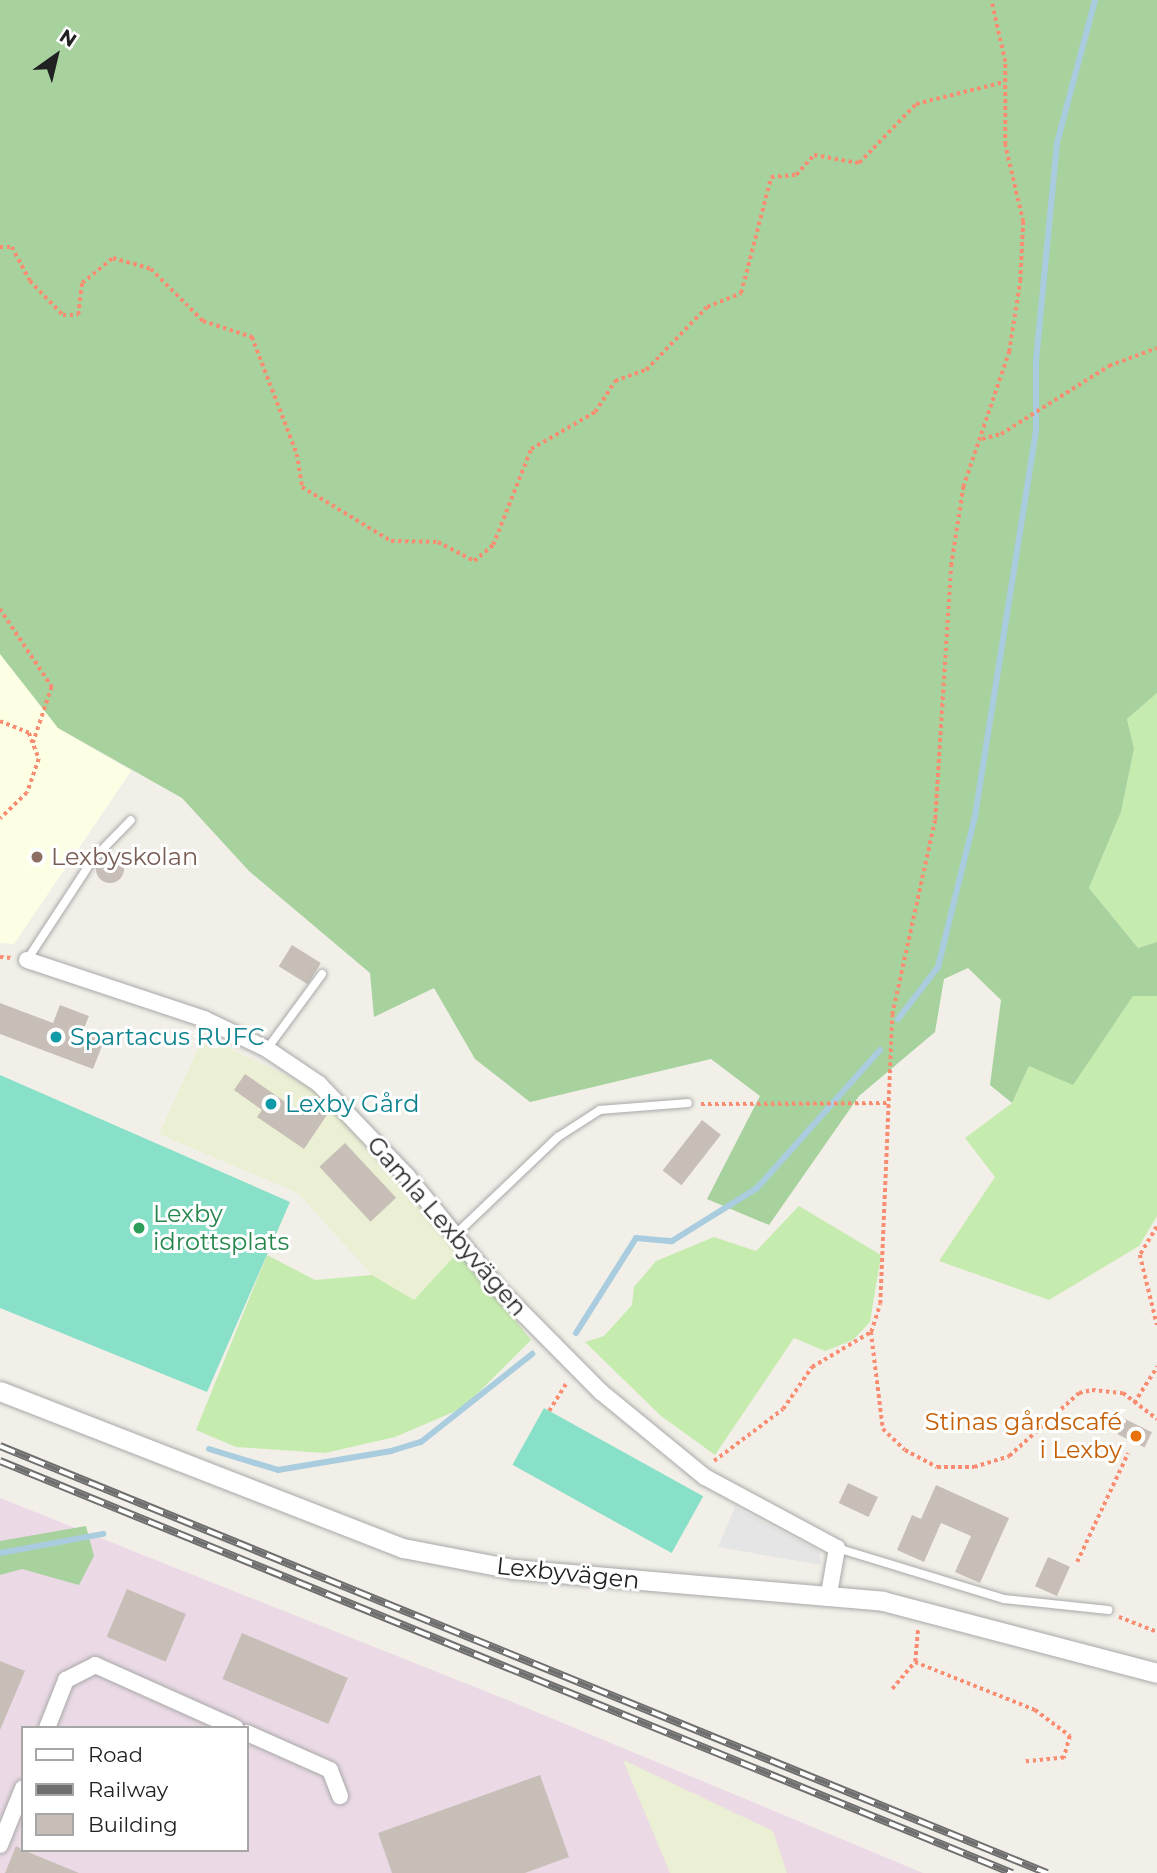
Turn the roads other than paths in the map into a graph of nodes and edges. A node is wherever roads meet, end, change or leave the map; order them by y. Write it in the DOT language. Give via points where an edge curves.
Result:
graph roads {
  1 [pos="131,820"];
  2 [pos="27,960"];
  3 [pos="322,974"];
  4 [pos="267,1049"];
  5 [pos="688,1103"];
  6 [pos="456,1234"];
  7 [pos="0,1391"];
  8 [pos="837,1549"];
  9 [pos="829,1594"];
  10 [pos="1108,1610"];
  11 [pos="1157,1673"];
  12 [pos="48,1726"];
  13 [pos="232,1726"];
  14 [pos="248,1733"];
  15 [pos="21,1793"];
  16 [pos="340,1796"];
  17 [pos="0,1845"];
  1 -- 2 [label="lane" via="93,859"];
  2 -- 4 [label="street, Gamla Lexbyvägen" via="120,987"];
  3 -- 4 [label="lane"];
  4 -- 6 [label="street, Gamla Lexbyvägen" via="318,1084"];
  5 -- 6 [label="lane" via="600,1110 558,1137"];
  6 -- 8 [label="street, Gamla Lexbyvägen" via="576,1369 705,1477"];
  7 -- 9 [label="street, Lexbyvägen" via="402,1548 513,1569"];
  8 -- 9 [label="street"];
  8 -- 10 [label="lane" via="1004,1599"];
  9 -- 11 [label="street, Lexbyvägen" via="919,1609"];
  12 -- 13 [label="street" via="66,1680 95,1665"];
  14 -- 16 [label="street" via="330,1770"];
  15 -- 17 [label="street"];
}
